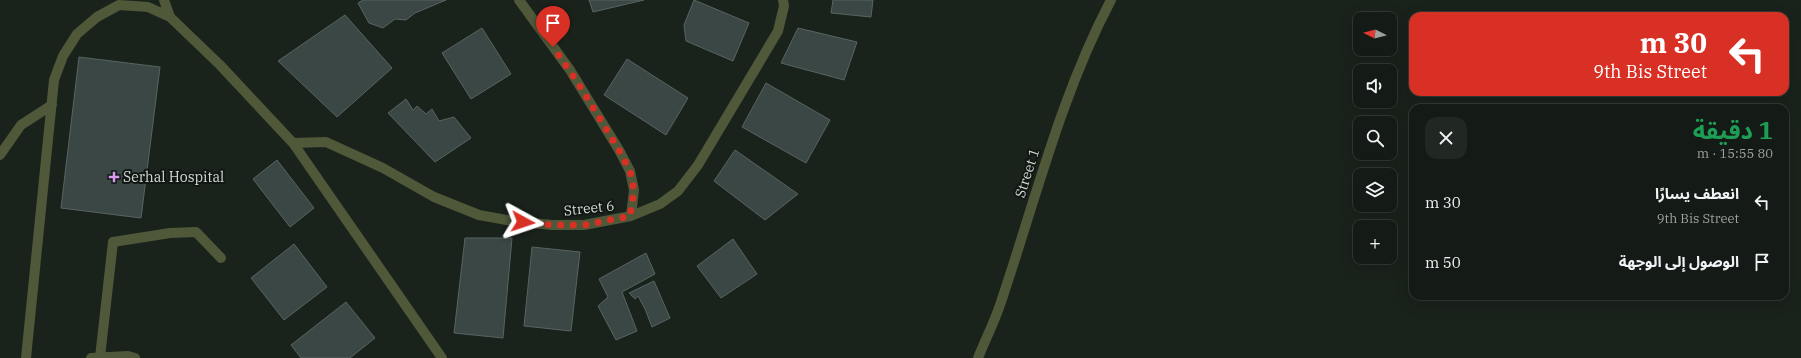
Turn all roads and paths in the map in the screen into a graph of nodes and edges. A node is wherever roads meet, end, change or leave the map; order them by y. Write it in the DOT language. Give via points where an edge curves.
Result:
graph roads {
  1 [pos="164,0"];
  2 [pos="519,0"];
  3 [pos="783,0"];
  4 [pos="1111,0"];
  5 [pos="170,17"];
  6 [pos="52,105"];
  7 [pos="293,143"];
  8 [pos="0,155"];
  9 [pos="630,216"];
  10 [pos="221,258"];
  11 [pos="26,358"];
  12 [pos="95,358"];
  13 [pos="135,358"];
  14 [pos="442,358"];
  15 [pos="978,358"];
  1 -- 5 [label="street"];
  2 -- 9 [label="street" via="570,70 630,171 634,190"];
  3 -- 9 [label="street, Street 6" via="778,31 698,165 678,191 660,204"];
  4 -- 15 [label="street, Street 1" via="1072,86 1042,169 1000,306"];
  5 -- 6 [label="street" via="148,7 119,5 96,17 77,34 63,56 54,80"];
  5 -- 7 [label="street" via="220,65"];
  6 -- 8 [label="street" via="21,125"];
  6 -- 11 [label="street"];
  7 -- 9 [label="street, Street 6" via="326,142 383,168 434,197 479,215 552,225 584,225"];
  7 -- 14 [label="street"];
  10 -- 12 [label="street" via="196,232 170,233 113,242"];
  12 -- 13 [label="street"];
}
